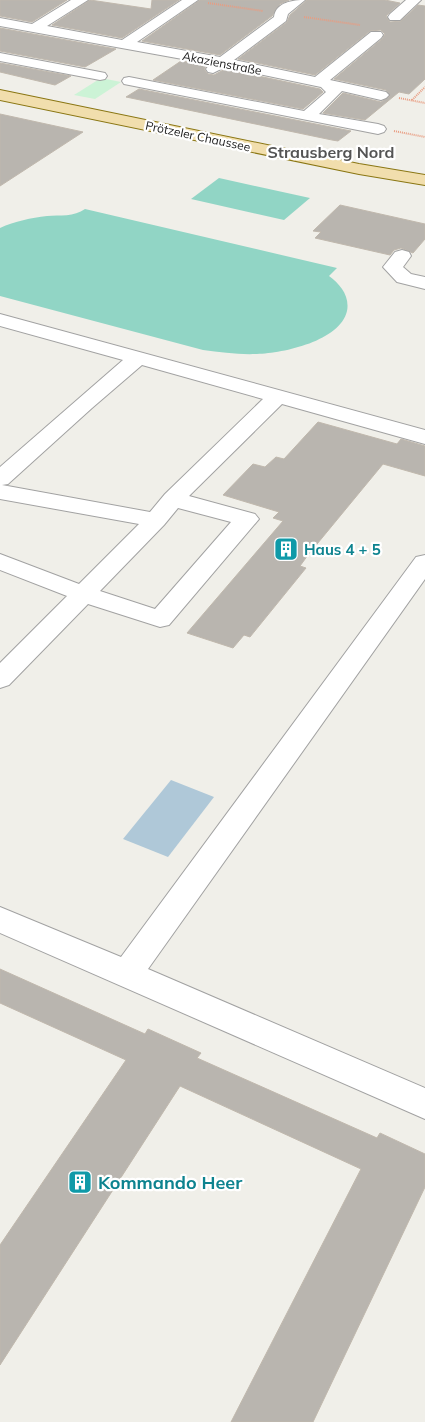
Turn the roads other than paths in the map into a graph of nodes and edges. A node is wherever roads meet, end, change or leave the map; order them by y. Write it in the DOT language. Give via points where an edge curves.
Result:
graph roads {
  1 [pos="81,0"];
  2 [pos="191,0"];
  3 [pos="298,0"];
  4 [pos="414,0"];
  5 [pos="395,18"];
  6 [pos="0,22"];
  7 [pos="34,28"];
  8 [pos="376,35"];
  9 [pos="94,38"];
  10 [pos="125,44"];
  11 [pos="0,57"];
  12 [pos="222,62"];
  13 [pos="47,66"];
  14 [pos="100,76"];
  15 [pos="129,81"];
  16 [pos="324,84"];
  17 [pos="182,92"];
  18 [pos="0,95"];
  19 [pos="381,95"];
  20 [pos="307,116"];
  21 [pos="378,129"];
  22 [pos="425,180"];
  23 [pos="402,256"];
  24 [pos="425,283"];
  25 [pos="0,320"];
  26 [pos="139,357"];
  27 [pos="278,396"];
  28 [pos="425,436"];
  29 [pos="0,479"];
  30 [pos="0,492"];
  31 [pos="173,500"];
  32 [pos="156,520"];
  33 [pos="0,561"];
  34 [pos="425,562"];
  35 [pos="83,594"];
  36 [pos="0,679"];
  37 [pos="0,919"];
  38 [pos="126,975"];
  39 [pos="425,1104"];
  1 -- 7 [label="street"];
  2 -- 10 [label="street"];
  3 -- 12 [label="street" via="281,13 281,18"];
  4 -- 5 [label="street"];
  6 -- 7 [label="street, Akazienstraße"];
  7 -- 9 [label="street, Akazienstraße"];
  8 -- 16 [label="street"];
  9 -- 10 [label="street, Akazienstraße"];
  9 -- 13 [label="street"];
  10 -- 12 [label="street, Akazienstraße"];
  11 -- 13 [label="street"];
  12 -- 16 [label="street, Akazienstraße"];
  12 -- 17 [label="street"];
  13 -- 14 [label="street"];
  15 -- 17 [label="street"];
  16 -- 19 [label="street, Akazienstraße"];
  16 -- 20 [label="street" via="335,92"];
  17 -- 20 [label="street"];
  18 -- 22 [label="main road, Prötzeler Chaussee"];
  20 -- 21 [label="street"];
  23 -- 24 [label="street" via="392,267 404,278"];
  25 -- 26 [label="street"];
  26 -- 27 [label="street"];
  26 -- 29 [label="street"];
  27 -- 28 [label="street"];
  27 -- 31 [label="street"];
  30 -- 32 [label="street"];
  31 -- 32 [label="street"];
  31 -- 35 [label="street" via="247,519 160,619"];
  32 -- 35 [label="street"];
  33 -- 35 [label="street"];
  34 -- 38 [label="street"];
  35 -- 36 [label="street"];
  37 -- 38 [label="street"];
  38 -- 39 [label="street"];
}
